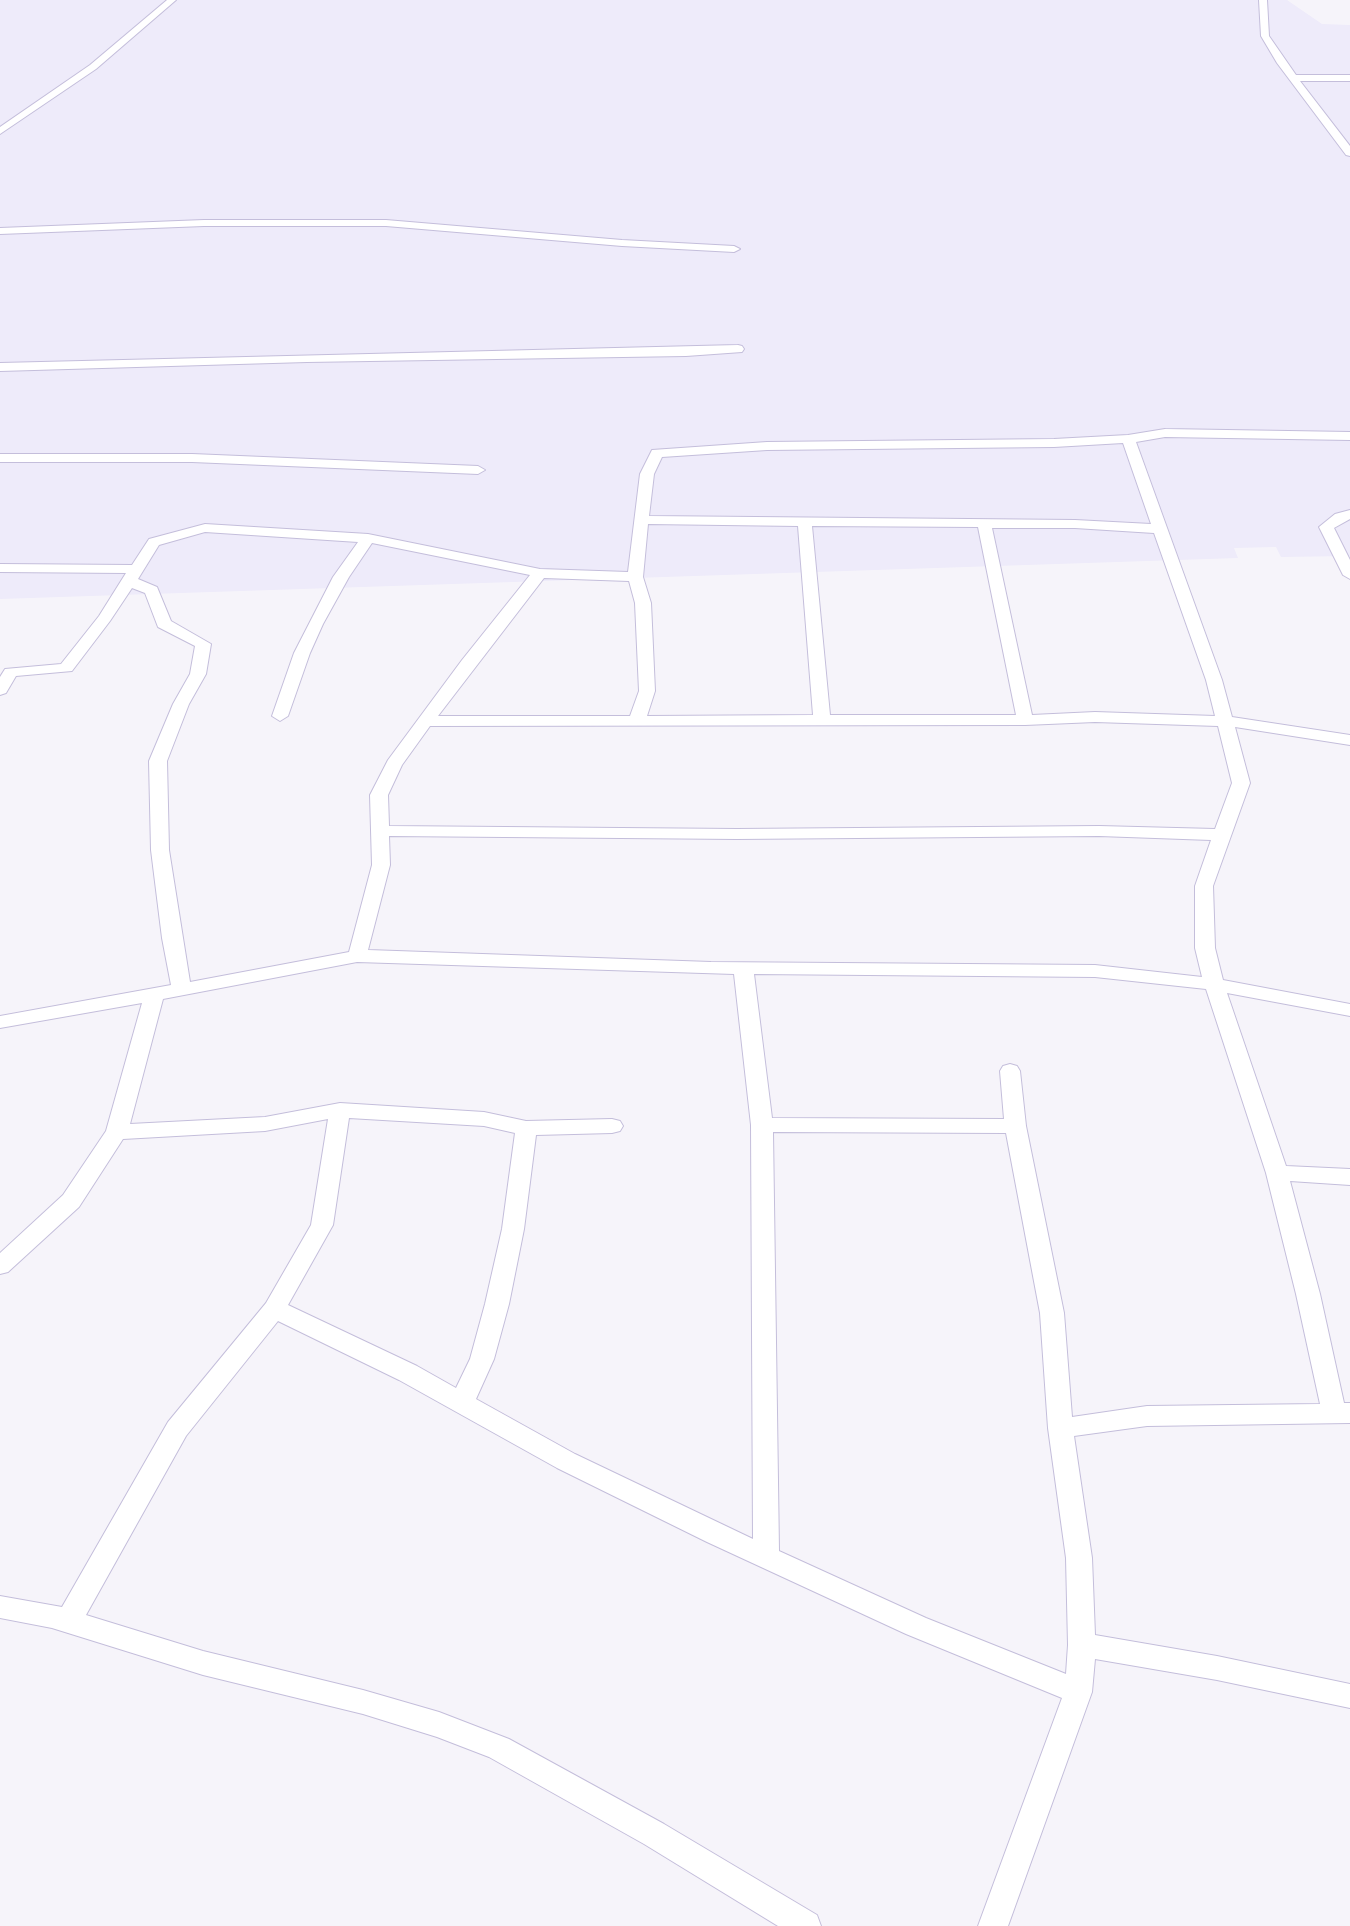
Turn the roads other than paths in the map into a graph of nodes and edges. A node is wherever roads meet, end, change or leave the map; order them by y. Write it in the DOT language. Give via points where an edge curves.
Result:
graph roads {
  1 [pos="172,0"];
  2 [pos="1263,0"];
  3 [pos="1294,78"];
  4 [pos="1350,78"];
  5 [pos="0,131"];
  6 [pos="1350,153"];
  7 [pos="0,231"];
  8 [pos="734,249"];
  9 [pos="738,349"];
  10 [pos="0,368"];
  11 [pos="1350,436"];
  12 [pos="1128,439"];
  13 [pos="0,458"];
  14 [pos="478,470"];
  15 [pos="1350,514"];
  16 [pos="641,520"];
  17 [pos="805,523"];
  18 [pos="984,523"];
  19 [pos="1162,529"];
  20 [pos="368,538"];
  21 [pos="0,568"];
  22 [pos="540,573"];
  23 [pos="132,575"];
  24 [pos="1350,575"];
  25 [pos="634,577"];
  26 [pos="0,690"];
  27 [pos="280,716"];
  28 [pos="637,719"];
  29 [pos="822,719"];
  30 [pos="1025,720"];
  31 [pos="426,721"];
  32 [pos="1226,721"];
  33 [pos="1350,740"];
  34 [pos="382,831"];
  35 [pos="1222,835"];
  36 [pos="357,956"];
  37 [pos="743,968"];
  38 [pos="1214,984"];
  39 [pos="182,989"];
  40 [pos="154,994"];
  41 [pos="1350,1010"];
  42 [pos="0,1022"];
  43 [pos="1010,1071"];
  44 [pos="340,1110"];
  45 [pos="762,1125"];
  46 [pos="612,1126"];
  47 [pos="1015,1126"];
  48 [pos="526,1128"];
  49 [pos="117,1132"];
  50 [pos="1277,1173"];
  51 [pos="1350,1177"];
  52 [pos="0,1266"];
  53 [pos="274,1308"];
  54 [pos="462,1403"];
  55 [pos="1342,1413"];
  56 [pos="1060,1428"];
  57 [pos="766,1557"];
  58 [pos="0,1607"];
  59 [pos="68,1621"];
  60 [pos="1082,1645"];
  61 [pos="1078,1692"];
  62 [pos="1350,1695"];
  63 [pos="806,1926"];
  64 [pos="993,1926"];
  1 -- 5 [label="street" via="93,67"];
  2 -- 3 [label="street" via="1265,36"];
  3 -- 4 [label="street"];
  3 -- 6 [label="street"];
  7 -- 8 [label="street" via="204,223 386,223"];
  9 -- 10 [label="street"];
  11 -- 12 [label="street" via="1165,433"];
  12 -- 16 [label="street" via="767,446 657,453 647,474"];
  12 -- 19 [label="street"];
  13 -- 14 [label="street" via="192,458"];
  15 -- 24 [label="street" via="1326,527"];
  16 -- 17 [label="street"];
  16 -- 25 [label="street"];
  17 -- 18 [label="street"];
  17 -- 29 [label="street"];
  18 -- 19 [label="street"];
  18 -- 30 [label="street"];
  19 -- 32 [label="street"];
  20 -- 22 [label="street"];
  20 -- 23 [label="street" via="205,528 154,542"];
  20 -- 27 [label="street" via="315,624"];
  21 -- 23 [label="street"];
  22 -- 25 [label="street"];
  22 -- 31 [label="street"];
  23 -- 26 [label="street" via="66,668 10,672"];
  23 -- 39 [label="street" via="152,590 164,624 203,644 198,674 158,761 160,850"];
  25 -- 28 [label="street" via="644,603 647,691"];
  28 -- 29 [label="street"];
  28 -- 31 [label="street"];
  29 -- 30 [label="street"];
  30 -- 32 [label="street" via="1095,717"];
  31 -- 34 [label="street" via="394,764 379,795"];
  32 -- 33 [label="street"];
  32 -- 35 [label="street" via="1241,783"];
  34 -- 35 [label="street" via="1099,831"];
  34 -- 36 [label="street" via="381,865"];
  35 -- 38 [label="street" via="1204,886 1205,948"];
  36 -- 37 [label="street"];
  36 -- 39 [label="street"];
  37 -- 38 [label="street" via="1095,971"];
  37 -- 45 [label="street"];
  38 -- 41 [label="street"];
  38 -- 50 [label="street"];
  39 -- 40 [label="street"];
  40 -- 42 [label="street"];
  40 -- 49 [label="street"];
  43 -- 47 [label="street"];
  44 -- 48 [label="street" via="484,1119"];
  44 -- 49 [label="street" via="265,1124"];
  44 -- 53 [label="street" via="322,1225"];
  45 -- 47 [label="street"];
  45 -- 57 [label="street"];
  46 -- 48 [label="street"];
  47 -- 56 [label="street" via="1052,1312"];
  48 -- 54 [label="street" via="513,1229 497,1304 482,1359"];
  49 -- 52 [label="street" via="72,1201"];
  50 -- 51 [label="street"];
  50 -- 55 [label="street"];
  53 -- 54 [label="street"];
  53 -- 59 [label="street" via="177,1429"];
  54 -- 57 [label="street" via="566,1461"];
  55 -- 56 [label="street" via="1147,1416"];
  56 -- 60 [label="street" via="1079,1558"];
  57 -- 61 [label="street" via="916,1626"];
  58 -- 59 [label="street"];
  59 -- 63 [label="street" via="203,1663 363,1702 499,1748 654,1834"];
  60 -- 61 [label="street"];
  60 -- 62 [label="street"];
  61 -- 64 [label="street"];
}
